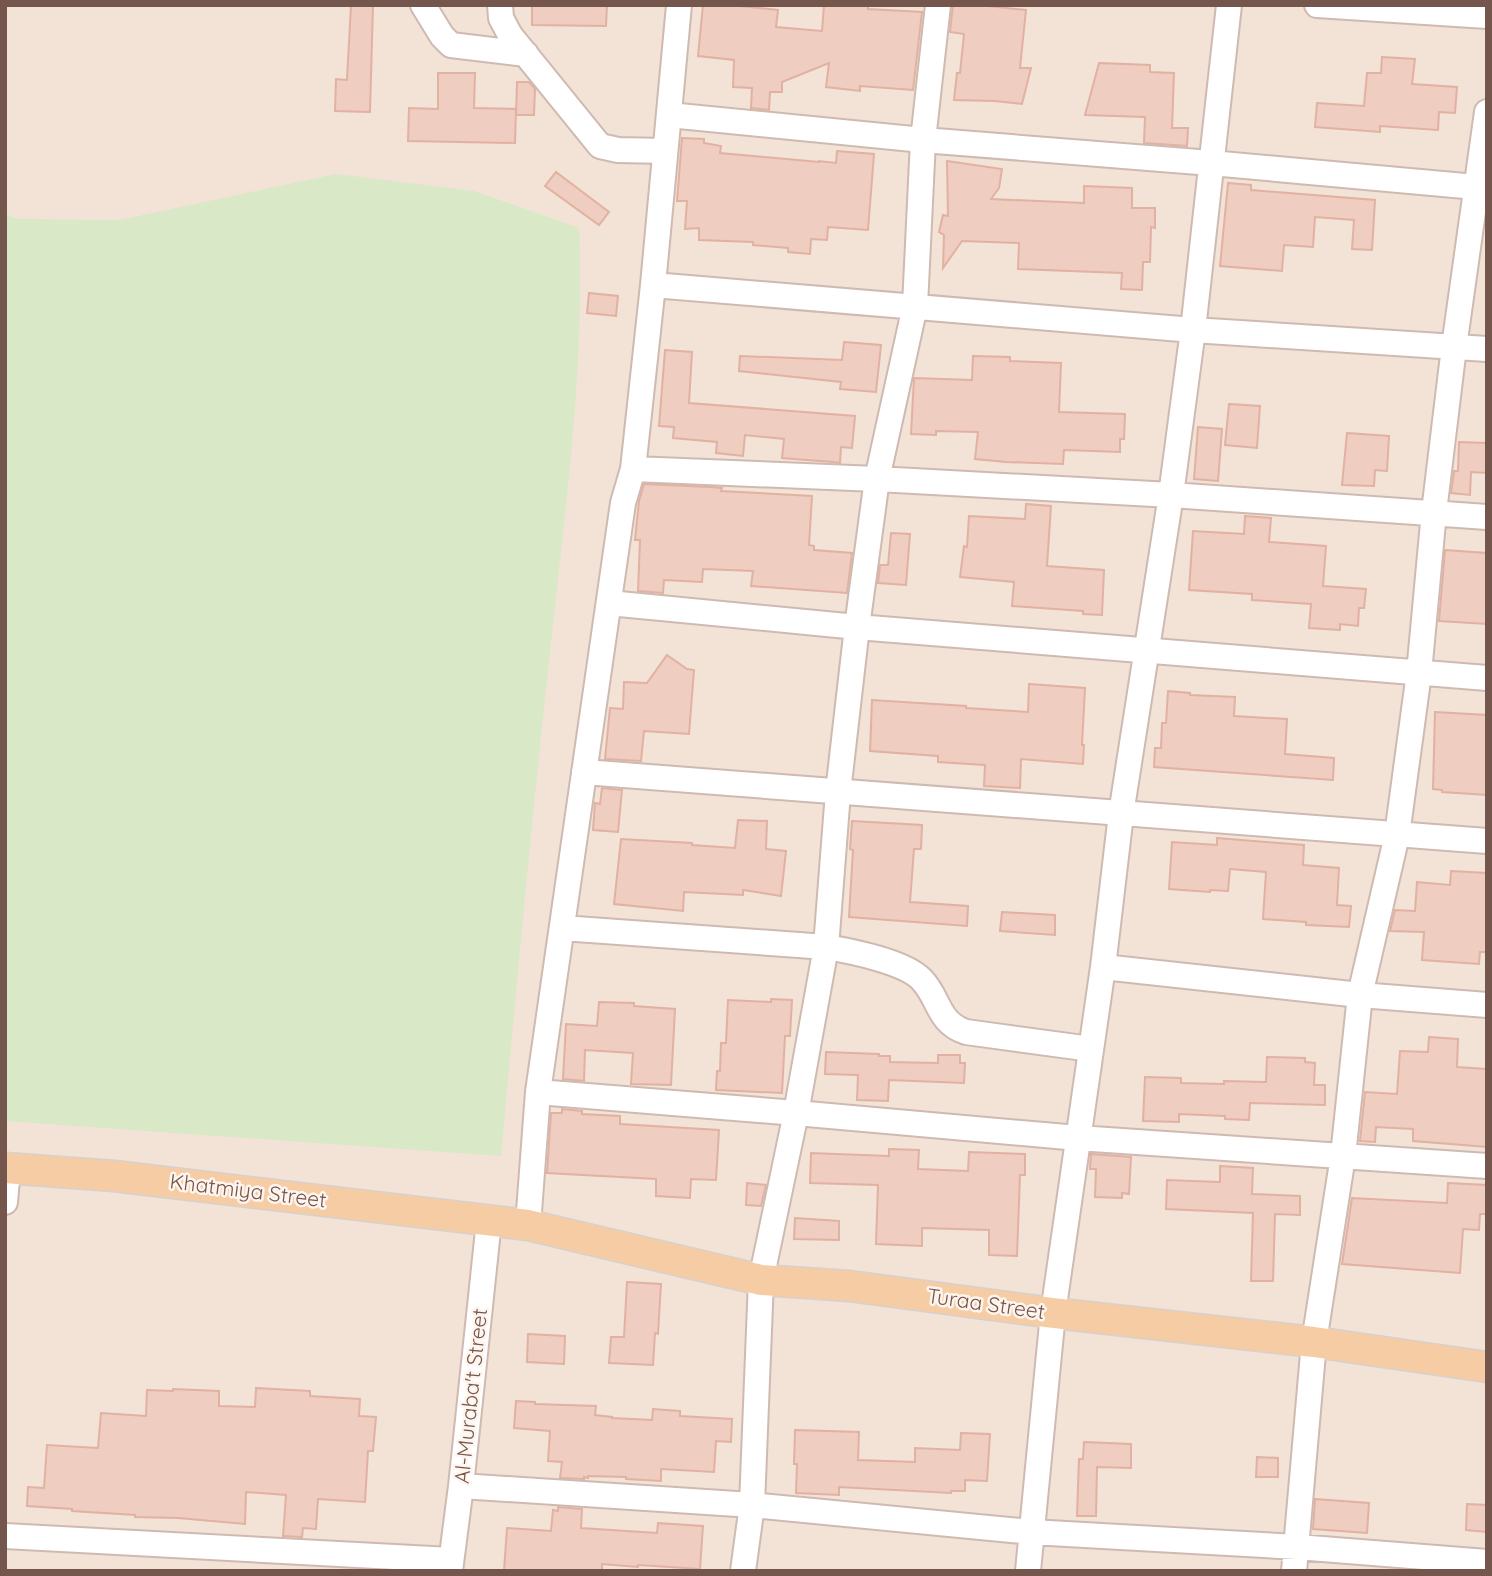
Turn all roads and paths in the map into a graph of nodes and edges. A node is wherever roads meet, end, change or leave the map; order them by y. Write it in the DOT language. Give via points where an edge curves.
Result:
graph roads {
  1 [pos="424,5"];
  2 [pos="500,5"];
  3 [pos="679,5"];
  4 [pos="938,5"];
  5 [pos="1229,5"];
  6 [pos="1317,5"];
  7 [pos="1382,7"];
  8 [pos="1487,16"];
  9 [pos="526,54"];
  10 [pos="1487,112"];
  11 [pos="669,115"];
  12 [pos="923,140"];
  13 [pos="665,151"];
  14 [pos="1211,163"];
  15 [pos="1482,188"];
  16 [pos="653,285"];
  17 [pos="915,306"];
  18 [pos="1194,330"];
  19 [pos="1454,347"];
  20 [pos="1487,349"];
  21 [pos="633,469"];
  22 [pos="877,479"];
  23 [pos="1171,495"];
  24 [pos="1434,512"];
  25 [pos="1487,517"];
  26 [pos="609,603"];
  27 [pos="857,627"];
  28 [pos="1146,651"];
  29 [pos="1419,673"];
  30 [pos="1487,678"];
  31 [pos="584,772"];
  32 [pos="838,792"];
  33 [pos="1121,814"];
  34 [pos="1397,835"];
  35 [pos="1487,841"];
  36 [pos="562,928"];
  37 [pos="826,947"];
  38 [pos="1103,967"];
  39 [pos="1360,995"];
  40 [pos="1487,1005"];
  41 [pos="1091,1049"];
  42 [pos="538,1093"];
  43 [pos="796,1113"];
  44 [pos="1078,1138"];
  45 [pos="1343,1156"];
  46 [pos="1487,1166"];
  47 [pos="7,1168"];
  48 [pos="5,1202"];
  49 [pos="489,1220"];
  50 [pos="528,1225"];
  51 [pos="761,1280"];
  52 [pos="1053,1313"];
  53 [pos="1314,1342"];
  54 [pos="1487,1367"];
  55 [pos="461,1486"];
  56 [pos="752,1505"];
  57 [pos="1031,1532"];
  58 [pos="5,1536"];
  59 [pos="1295,1559"];
  60 [pos="1487,1562"];
  61 [pos="451,1566"];
  62 [pos="744,1571"];
  63 [pos="1028,1571"];
  1 -- 9 [label="street" via="451,45"];
  2 -- 9 [label="street" via="501,19"];
  3 -- 11 [label="street"];
  4 -- 12 [label="street"];
  5 -- 14 [label="street"];
  6 -- 7 [label="street"];
  7 -- 8 [label="street"];
  9 -- 13 [label="street" via="600,146"];
  10 -- 15 [label="street"];
  11 -- 12 [label="street"];
  11 -- 13 [label="street"];
  12 -- 14 [label="street"];
  12 -- 17 [label="street"];
  13 -- 16 [label="street"];
  14 -- 15 [label="street"];
  14 -- 18 [label="street"];
  15 -- 19 [label="street"];
  16 -- 17 [label="street"];
  16 -- 21 [label="street"];
  17 -- 18 [label="street"];
  17 -- 22 [label="street"];
  18 -- 19 [label="street"];
  18 -- 23 [label="street"];
  19 -- 20 [label="street"];
  19 -- 24 [label="street"];
  21 -- 22 [label="street"];
  21 -- 26 [label="street" via="623,503"];
  22 -- 23 [label="street"];
  22 -- 27 [label="street"];
  23 -- 24 [label="street"];
  23 -- 28 [label="street"];
  24 -- 25 [label="street"];
  24 -- 29 [label="street"];
  26 -- 27 [label="street"];
  26 -- 31 [label="street"];
  27 -- 28 [label="street"];
  27 -- 32 [label="street"];
  28 -- 29 [label="street"];
  28 -- 33 [label="street"];
  29 -- 30 [label="street"];
  29 -- 34 [label="street"];
  31 -- 32 [label="street"];
  31 -- 36 [label="street"];
  32 -- 33 [label="street"];
  32 -- 37 [label="street"];
  33 -- 34 [label="street"];
  33 -- 38 [label="street"];
  34 -- 35 [label="street"];
  34 -- 39 [label="street"];
  36 -- 37 [label="street"];
  36 -- 42 [label="street"];
  37 -- 41 [label="street" via="861,953 913,972 954,1028"];
  37 -- 43 [label="street"];
  38 -- 39 [label="street"];
  38 -- 41 [label="street"];
  39 -- 40 [label="street"];
  39 -- 45 [label="street"];
  41 -- 44 [label="street"];
  42 -- 43 [label="street"];
  42 -- 50 [label="street"];
  43 -- 44 [label="street"];
  43 -- 51 [label="street"];
  44 -- 45 [label="street"];
  44 -- 52 [label="street"];
  45 -- 46 [label="street"];
  45 -- 53 [label="street"];
  47 -- 48 [label="street"];
  47 -- 49 [label="main road, Khatmiya Street" via="114,1176"];
  49 -- 50 [label="main road, Turaa Street"];
  49 -- 55 [label="street, Al-Muraba't Street"];
  50 -- 51 [label="main road, Turaa Street"];
  51 -- 52 [label="main road, Turaa Street" via="849,1286"];
  51 -- 56 [label="street"];
  52 -- 53 [label="main road, Turaa Street"];
  52 -- 57 [label="street"];
  53 -- 54 [label="main road, Turaa Street"];
  53 -- 59 [label="street"];
  55 -- 56 [label="street"];
  55 -- 61 [label="street, Al-Muraba't Street"];
  56 -- 57 [label="street"];
  56 -- 62 [label="street"];
  57 -- 59 [label="street"];
  57 -- 63 [label="street"];
  58 -- 61 [label="street"];
  59 -- 60 [label="street"];
}
